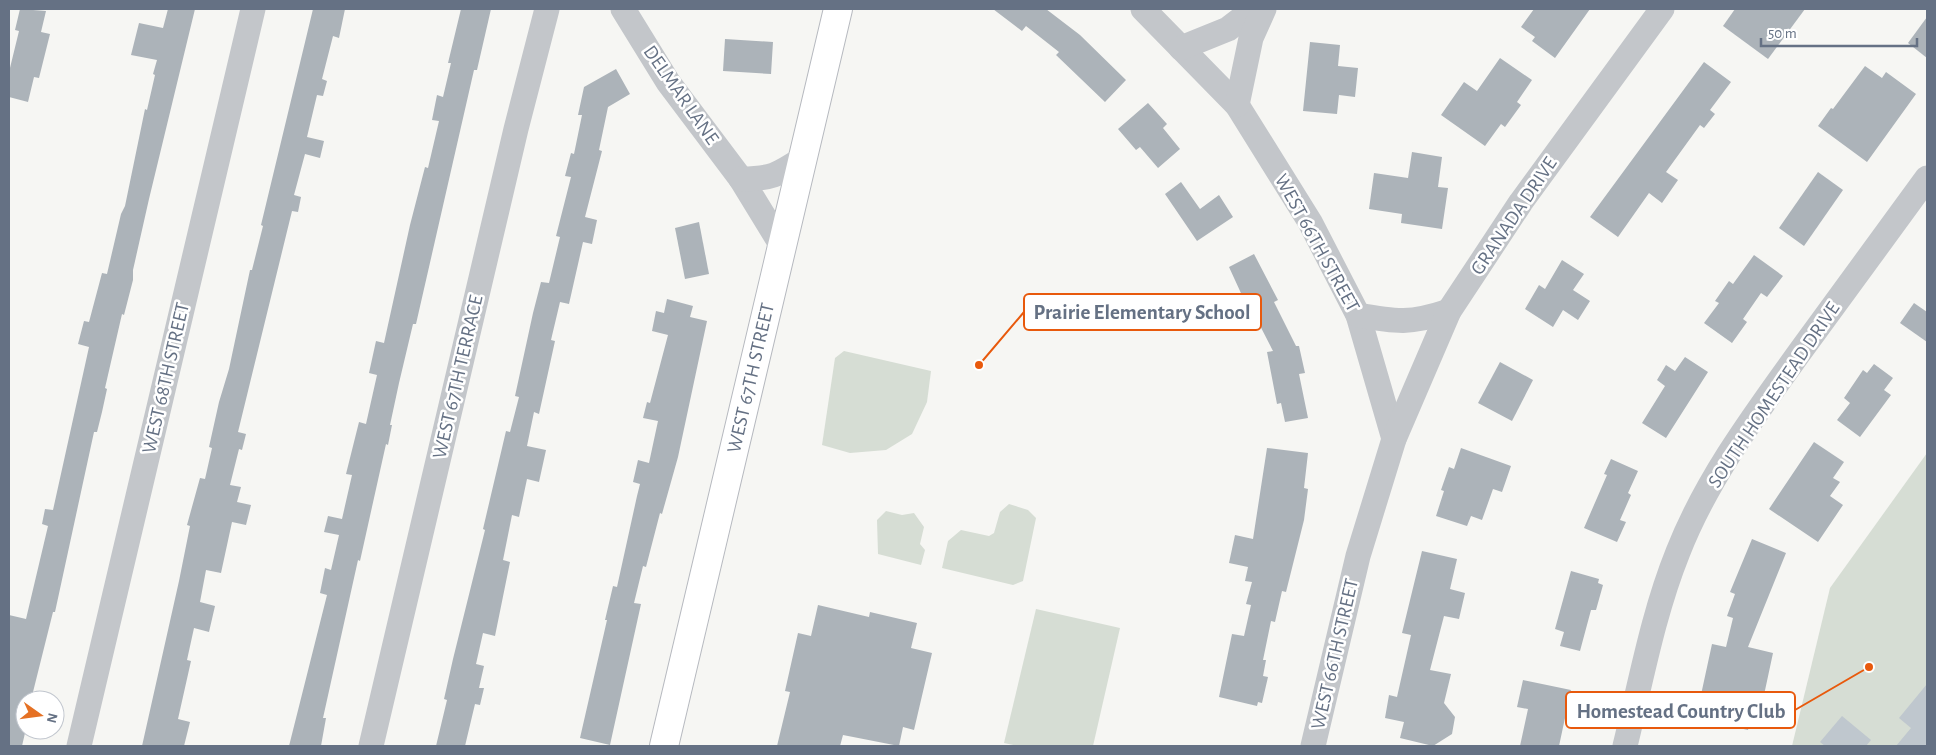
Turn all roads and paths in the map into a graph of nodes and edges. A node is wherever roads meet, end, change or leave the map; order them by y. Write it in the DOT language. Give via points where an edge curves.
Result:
graph roads {
  1 [pos="253,9"];
  2 [pos="547,9"];
  3 [pos="623,9"];
  4 [pos="838,9"];
  5 [pos="1143,9"];
  6 [pos="1254,9"];
  7 [pos="1264,9"];
  8 [pos="1662,9"];
  9 [pos="1181,48"];
  10 [pos="1237,105"];
  11 [pos="802,159"];
  12 [pos="1927,178"];
  13 [pos="741,179"];
  14 [pos="782,246"];
  15 [pos="1449,311"];
  16 [pos="1358,315"];
  17 [pos="1394,439"];
  18 [pos="79,746"];
  19 [pos="371,746"];
  20 [pos="664,746"];
  21 [pos="1312,746"];
  22 [pos="1625,746"];
  1 -- 18 [label="street, WEST 68TH STREET"];
  2 -- 19 [label="street, WEST 67TH TERRACE"];
  3 -- 13 [label="street, DELMAR LANE" via="668,82"];
  4 -- 11 [label="street, WEST 67TH STREET"];
  5 -- 9 [label="street, WEST 66TH STREET"];
  6 -- 9 [label="street" via="1228,29"];
  7 -- 10 [label="street" via="1251,38"];
  8 -- 15 [label="street, GRANADA DRIVE" via="1521,202"];
  9 -- 10 [label="street, WEST 66TH STREET"];
  10 -- 16 [label="street, WEST 66TH STREET" via="1310,222"];
  11 -- 13 [label="street" via="778,175"];
  11 -- 14 [label="street, WEST 67TH STREET"];
  12 -- 22 [label="street, SOUTH HOMESTEAD DRIVE" via="1787,370 1708,489 1678,552 1662,598"];
  13 -- 14 [label="street, DELMAR LANE"];
  14 -- 20 [label="street, WEST 67TH STREET"];
  15 -- 16 [label="street" via="1399,322"];
  15 -- 17 [label="street, GRANADA DRIVE"];
  16 -- 17 [label="street, WEST 66TH STREET"];
  17 -- 21 [label="street, WEST 66TH STREET" via="1358,556"];
}
